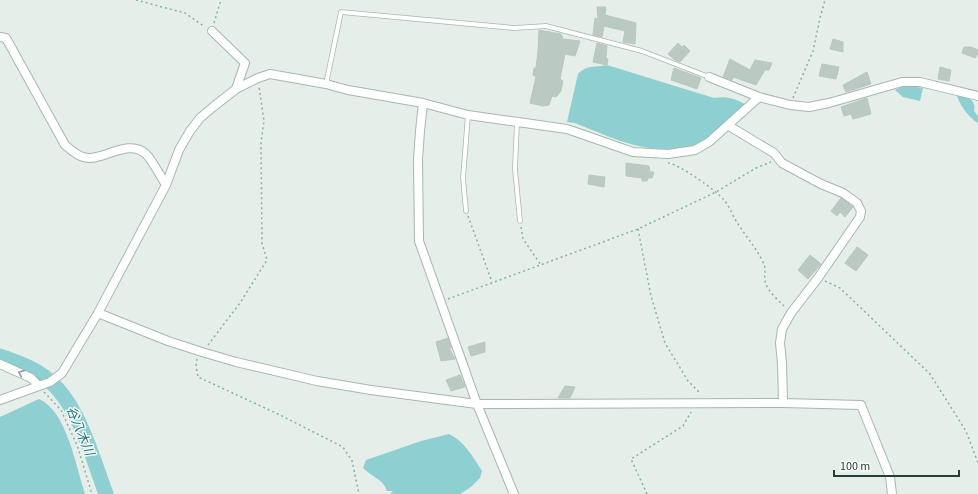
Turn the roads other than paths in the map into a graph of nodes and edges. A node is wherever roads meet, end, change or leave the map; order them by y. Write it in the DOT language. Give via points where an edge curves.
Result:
graph roads {
  1 [pos="212,31"];
  2 [pos="0,37"];
  3 [pos="708,77"];
  4 [pos="326,84"];
  5 [pos="236,89"];
  6 [pos="978,96"];
  7 [pos="759,98"];
  8 [pos="423,103"];
  9 [pos="468,115"];
  10 [pos="517,122"];
  11 [pos="729,126"];
  12 [pos="166,185"];
  13 [pos="466,211"];
  14 [pos="520,221"];
  15 [pos="98,313"];
  16 [pos="0,364"];
  17 [pos="39,386"];
  18 [pos="0,400"];
  19 [pos="783,403"];
  20 [pos="477,404"];
  21 [pos="514,494"];
  22 [pos="892,494"];
  1 -- 5 [label="street" via="245,63"];
  2 -- 12 [label="street" via="6,38 65,145 85,158 129,148 146,153"];
  3 -- 4 [label="lane" via="642,51 546,26 514,28 341,12"];
  3 -- 7 [label="street"];
  4 -- 5 [label="street" via="270,74"];
  4 -- 8 [label="street"];
  5 -- 12 [label="street" via="205,114 190,131 179,150"];
  6 -- 7 [label="street" via="920,82 902,82 809,107"];
  7 -- 11 [label="street"];
  8 -- 9 [label="street"];
  8 -- 20 [label="street" via="418,160 419,241"];
  9 -- 10 [label="street"];
  9 -- 13 [label="lane" via="463,178"];
  10 -- 11 [label="street" via="567,128 633,152 668,154 695,150 710,142"];
  10 -- 14 [label="lane" via="515,169"];
  11 -- 19 [label="street" via="774,153 782,163 843,193 857,203 861,211 860,217 782,329 780,343"];
  12 -- 15 [label="street"];
  15 -- 17 [label="street" via="62,373"];
  15 -- 20 [label="street" via="168,341 251,365 348,387"];
  17 -- 16 [label="street, one-way" via="31,378"];
  17 -- 18 [label="street"];
  19 -- 20 [label="street"];
  19 -- 22 [label="street" via="861,404 890,477"];
  20 -- 21 [label="street"];
}
